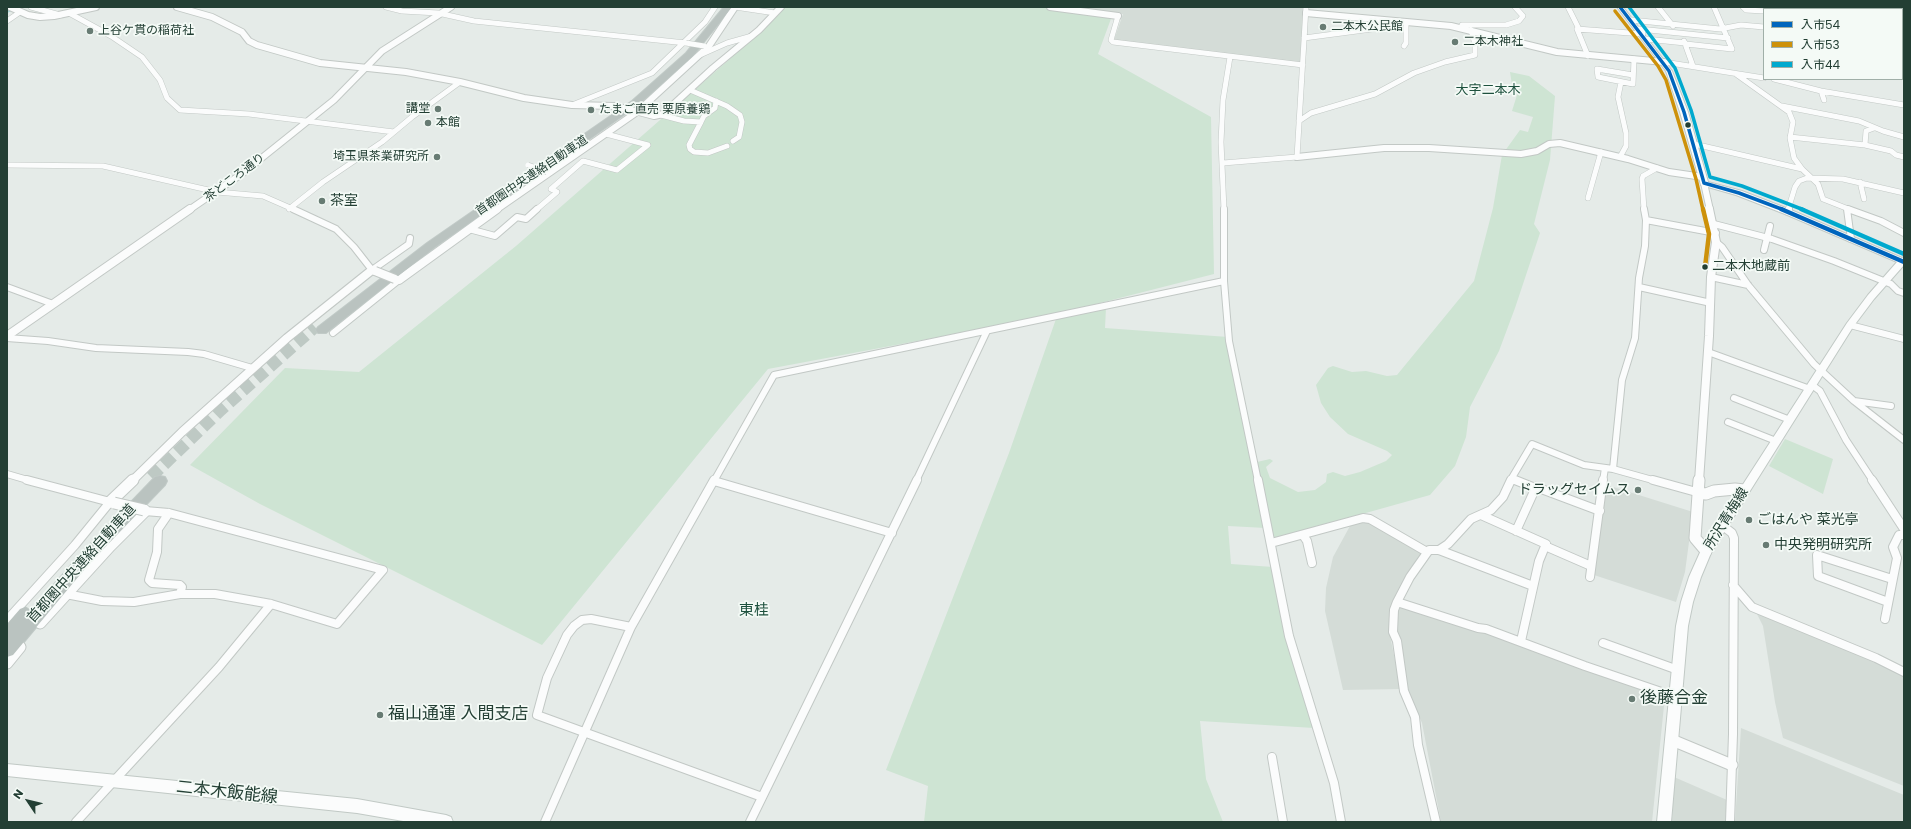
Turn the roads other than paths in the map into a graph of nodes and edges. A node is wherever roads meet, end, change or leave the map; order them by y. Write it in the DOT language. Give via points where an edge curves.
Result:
graph roads {
  1 [pos="27,7"];
  2 [pos="31,7"];
  3 [pos="96,7"];
  4 [pos="177,7"];
  5 [pos="386,7"];
  6 [pos="451,7"];
  7 [pos="715,7"];
  8 [pos="722,7"];
  9 [pos="728,7"];
  10 [pos="735,7"];
  11 [pos="781,7"];
  12 [pos="1050,7"];
  13 [pos="1515,7"];
  14 [pos="1568,7"];
  15 [pos="1620,7"];
  16 [pos="1658,7"];
  17 [pos="1714,7"];
  18 [pos="1743,7"];
  19 [pos="1779,7"];
  20 [pos="1795,7"];
  21 [pos="7,8"];
  22 [pos="1074,8"];
  23 [pos="1784,8"];
  24 [pos="1800,8"];
  25 [pos="14,9"];
  26 [pos="1306,10"];
  27 [pos="1763,11"];
  28 [pos="69,13"];
  29 [pos="441,13"];
  30 [pos="775,13"];
  31 [pos="60,15"];
  32 [pos="1118,16"];
  33 [pos="7,20"];
  34 [pos="1631,20"];
  35 [pos="1403,22"];
  36 [pos="1671,23"];
  37 [pos="1763,27"];
  38 [pos="1462,28"];
  39 [pos="1724,28"];
  40 [pos="1579,29"];
  41 [pos="1472,30"];
  42 [pos="1643,34"];
  43 [pos="1680,34"];
  44 [pos="752,36"];
  45 [pos="1304,38"];
  46 [pos="1728,38"];
  47 [pos="685,43"];
  48 [pos="727,44"];
  49 [pos="1685,44"];
  50 [pos="708,45"];
  51 [pos="1404,46"];
  52 [pos="700,55"];
  53 [pos="1588,56"];
  54 [pos="1230,57"];
  55 [pos="1634,59"];
  56 [pos="1664,62"];
  57 [pos="1303,65"];
  58 [pos="1693,66"];
  59 [pos="366,68"];
  60 [pos="1736,74"];
  61 [pos="1633,75"];
  62 [pos="1763,78"];
  63 [pos="1778,80"];
  64 [pos="460,82"];
  65 [pos="1621,82"];
  66 [pos="690,90"];
  67 [pos="1821,91"];
  68 [pos="1824,100"];
  69 [pos="716,101"];
  70 [pos="572,105"];
  71 [pos="1904,105"];
  72 [pos="727,106"];
  73 [pos="1782,106"];
  74 [pos="715,108"];
  75 [pos="635,111"];
  76 [pos="661,115"];
  77 [pos="308,121"];
  78 [pos="1299,121"];
  79 [pos="700,122"];
  80 [pos="1874,128"];
  81 [pos="394,132"];
  82 [pos="606,134"];
  83 [pos="1790,137"];
  84 [pos="1904,137"];
  85 [pos="733,142"];
  86 [pos="1694,144"];
  87 [pos="727,146"];
  88 [pos="1866,147"];
  89 [pos="1601,152"];
  90 [pos="1620,157"];
  91 [pos="1904,157"];
  92 [pos="1297,158"];
  93 [pos="1223,163"];
  94 [pos="7,165"];
  95 [pos="528,165"];
  96 [pos="1657,168"];
  97 [pos="1802,169"];
  98 [pos="548,173"];
  99 [pos="1812,178"];
  100 [pos="1704,180"];
  101 [pos="1860,182"];
  102 [pos="217,192"];
  103 [pos="1904,193"];
  104 [pos="1588,198"];
  105 [pos="1864,199"];
  106 [pos="290,209"];
  107 [pos="1847,209"];
  108 [pos="1874,210"];
  109 [pos="1788,212"];
  110 [pos="1873,218"];
  111 [pos="1646,220"];
  112 [pos="1714,224"];
  113 [pos="1770,226"];
  114 [pos="469,228"];
  115 [pos="1904,233"];
  116 [pos="1767,237"];
  117 [pos="410,238"];
  118 [pos="1716,238"];
  119 [pos="1851,239"];
  120 [pos="1764,250"];
  121 [pos="1903,261"];
  122 [pos="374,271"];
  123 [pos="1711,277"];
  124 [pos="397,279"];
  125 [pos="1224,281"];
  126 [pos="1884,281"];
  127 [pos="1748,284"];
  128 [pos="7,287"];
  129 [pos="1639,287"];
  130 [pos="1904,293"];
  131 [pos="1711,303"];
  132 [pos="53,304"];
  133 [pos="1850,325"];
  134 [pos="987,330"];
  135 [pos="333,333"];
  136 [pos="7,337"];
  137 [pos="1904,339"];
  138 [pos="1708,352"];
  139 [pos="252,368"];
  140 [pos="1822,370"];
  141 [pos="1811,387"];
  142 [pos="1734,398"];
  143 [pos="1854,401"];
  144 [pos="1891,406"];
  145 [pos="1790,420"];
  146 [pos="1728,422"];
  147 [pos="1904,440"];
  148 [pos="1776,441"];
  149 [pos="1609,468"];
  150 [pos="7,474"];
  151 [pos="1513,479"];
  152 [pos="714,481"];
  153 [pos="1535,488"];
  154 [pos="1744,490"];
  155 [pos="1700,493"];
  156 [pos="112,503"];
  157 [pos="145,510"];
  158 [pos="1600,511"];
  159 [pos="169,513"];
  160 [pos="1481,516"];
  161 [pos="1723,526"];
  162 [pos="1904,529"];
  163 [pos="1516,531"];
  164 [pos="892,533"];
  165 [pos="1303,535"];
  166 [pos="1904,535"];
  167 [pos="1271,543"];
  168 [pos="1545,546"];
  169 [pos="1439,550"];
  170 [pos="1706,551"];
  171 [pos="1427,552"];
  172 [pos="1312,563"];
  173 [pos="1591,566"];
  174 [pos="1590,576"];
  175 [pos="1892,579"];
  176 [pos="1733,585"];
  177 [pos="1533,586"];
  178 [pos="66,594"];
  179 [pos="180,594"];
  180 [pos="1396,602"];
  181 [pos="1888,602"];
  182 [pos="271,604"];
  183 [pos="1885,619"];
  184 [pos="7,620"];
  185 [pos="631,627"];
  186 [pos="7,635"];
  187 [pos="1521,641"];
  188 [pos="1603,643"];
  189 [pos="7,650"];
  190 [pos="7,662"];
  191 [pos="1678,670"];
  192 [pos="1904,672"];
  193 [pos="1676,697"];
  194 [pos="585,733"];
  195 [pos="1672,740"];
  196 [pos="1272,757"];
  197 [pos="1732,765"];
  198 [pos="7,770"];
  199 [pos="114,780"];
  200 [pos="762,797"];
  201 [pos="76,822"];
  202 [pos="446,822"];
  203 [pos="544,822"];
  204 [pos="750,822"];
  205 [pos="1283,822"];
  206 [pos="1341,822"];
  207 [pos="1436,822"];
  208 [pos="1664,822"];
  209 [pos="1730,822"];
  1 -- 25 [label="street"];
  2 -- 31 [label="street"];
  3 -- 28 [label="street"];
  4 -- 59 [label="street" via="212,18 242,32 249,41 259,46 320,62"];
  5 -- 29 [label="street" via="402,11"];
  6 -- 29 [label="street, 茶どころ通り"];
  7 -- 47 [label="street"];
  8 -- 9 [label="highway, 首都圏中央連絡自動車道" via="684,54 630,101 595,128 416,249 318,328 431,245 635,103 689,55"];
  10 -- 30 [label="street"];
  10 -- 50 [label="street"];
  11 -- 30 [label="street"];
  12 -- 22 [label="street"];
  13 -- 38 [label="street" via="1523,16 1519,21 1506,25 1462,25"];
  14 -- 40 [label="street"];
  15 -- 34 [label="main road"];
  16 -- 36 [label="street"];
  17 -- 39 [label="street"];
  18 -- 27 [label="street" via="1746,10"];
  19 -- 23 [label="highway"];
  20 -- 24 [label="street"];
  21 -- 25 [label="street"];
  22 -- 32 [label="street"];
  25 -- 31 [label="street" via="35,17"];
  25 -- 33 [label="street"];
  26 -- 35 [label="street"];
  26 -- 45 [label="street"];
  28 -- 31 [label="street"];
  28 -- 77 [label="street" via="142,57 160,80 167,98 180,110"];
  29 -- 47 [label="street" via="474,21"];
  29 -- 59 [label="street, 茶どころ通り" via="382,51"];
  30 -- 44 [label="street"];
  32 -- 54 [label="street" via="1111,41"];
  34 -- 36 [label="street"];
  34 -- 42 [label="main road"];
  35 -- 38 [label="street"];
  35 -- 45 [label="street"];
  35 -- 51 [label="street" via="1406,43"];
  36 -- 39 [label="street"];
  36 -- 43 [label="street"];
  37 -- 39 [label="street" via="1741,25"];
  38 -- 41 [label="street"];
  39 -- 46 [label="street"];
  40 -- 42 [label="street"];
  40 -- 53 [label="street"];
  41 -- 53 [label="street" via="1537,48"];
  41 -- 78 [label="street" via="1475,55 1414,73 1375,94 1311,113"];
  42 -- 43 [label="street"];
  42 -- 49 [label="street"];
  42 -- 56 [label="main road"];
  43 -- 46 [label="street"];
  43 -- 49 [label="street"];
  44 -- 48 [label="street"];
  44 -- 66 [label="street"];
  45 -- 57 [label="street"];
  46 -- 49 [label="street" via="1732,49"];
  47 -- 50 [label="street, bridge"];
  47 -- 70 [label="street" via="652,74"];
  48 -- 50 [label="street"];
  48 -- 52 [label="street"];
  49 -- 58 [label="street"];
  50 -- 52 [label="street"];
  52 -- 75 [label="street"];
  53 -- 55 [label="street"];
  54 -- 57 [label="street"];
  54 -- 93 [label="street" via="1222,112"];
  55 -- 56 [label="street"];
  55 -- 61 [label="street"];
  56 -- 58 [label="street"];
  56 -- 86 [label="main road" via="1674,83"];
  57 -- 78 [label="street"];
  58 -- 60 [label="street"];
  59 -- 64 [label="street"];
  59 -- 77 [label="street, 茶どころ通り"];
  60 -- 62 [label="street"];
  60 -- 73 [label="street"];
  61 -- 65 [label="street" via="1633,84"];
  61 -- 65 [label="street" via="1597,69 1598,77"];
  63 -- 67 [label="street"];
  64 -- 70 [label="street" via="524,98"];
  64 -- 81 [label="street"];
  65 -- 90 [label="street" via="1618,97 1626,133 1626,146"];
  66 -- 69 [label="street"];
  66 -- 76 [label="street"];
  67 -- 68 [label="street"];
  67 -- 71 [label="street"];
  69 -- 72 [label="street"];
  69 -- 74 [label="street"];
  70 -- 75 [label="street, bridge" via="614,106"];
  72 -- 74 [label="street"];
  72 -- 85 [label="street" via="738,112 742,118 739,137"];
  73 -- 80 [label="street" via="1844,117"];
  73 -- 83 [label="street" via="1793,122"];
  74 -- 79 [label="street"];
  75 -- 76 [label="street" via="654,116"];
  75 -- 82 [label="street"];
  76 -- 79 [label="street"];
  77 -- 81 [label="street"];
  77 -- 102 [label="street, 茶どころ通り"];
  78 -- 92 [label="street"];
  79 -- 87 [label="street" via="689,145 690,149 696,153 704,153"];
  80 -- 84 [label="street"];
  80 -- 88 [label="street" via="1866,131"];
  81 -- 106 [label="street"];
  82 -- 98 [label="street"];
  82 -- 114 [label="street" via="648,145 617,170 583,161 551,189 557,192 526,219 517,217 495,236"];
  83 -- 88 [label="street"];
  83 -- 97 [label="street" via="1794,158"];
  86 -- 97 [label="street"];
  86 -- 100 [label="main road"];
  88 -- 91 [label="street" via="1891,151 1893,156"];
  89 -- 90 [label="street"];
  89 -- 92 [label="street" via="1554,142 1537,151 1521,154 1384,148"];
  89 -- 104 [label="street"];
  90 -- 96 [label="street"];
  92 -- 93 [label="street"];
  93 -- 125 [label="street"];
  94 -- 102 [label="street" via="103,166"];
  95 -- 98 [label="street, bridge"];
  96 -- 100 [label="street"];
  96 -- 111 [label="street" via="1642,179"];
  97 -- 99 [label="street"];
  98 -- 114 [label="street"];
  99 -- 101 [label="street"];
  99 -- 107 [label="street" via="1820,187 1824,199"];
  99 -- 109 [label="street" via="1799,181"];
  100 -- 109 [label="main road"];
  100 -- 112 [label="street"];
  101 -- 103 [label="street"];
  101 -- 105 [label="street"];
  102 -- 106 [label="street" via="263,196"];
  102 -- 132 [label="street, 茶どころ通り"];
  106 -- 122 [label="street" via="336,229"];
  107 -- 110 [label="street"];
  107 -- 119 [label="street"];
  108 -- 110 [label="street"];
  109 -- 119 [label="main road"];
  110 -- 115 [label="street"];
  111 -- 118 [label="street"];
  111 -- 129 [label="street"];
  112 -- 116 [label="street"];
  112 -- 118 [label="street"];
  113 -- 116 [label="street"];
  114 -- 124 [label="street"];
  116 -- 120 [label="street"];
  116 -- 126 [label="street"];
  117 -- 122 [label="street" via="409,244"];
  118 -- 123 [label="street"];
  118 -- 127 [label="street"];
  119 -- 121 [label="main road"];
  121 -- 126 [label="main road, 所沢青梅線"];
  122 -- 124 [label="street, bridge"];
  122 -- 139 [label="street"];
  123 -- 127 [label="street"];
  123 -- 131 [label="street"];
  124 -- 135 [label="street"];
  125 -- 134 [label="street"];
  125 -- 167 [label="street" via="1232,359"];
  126 -- 130 [label="street"];
  126 -- 133 [label="main road, 所沢青梅線"];
  127 -- 140 [label="street" via="1809,358"];
  128 -- 132 [label="street"];
  129 -- 131 [label="street"];
  129 -- 149 [label="street" via="1635,338 1622,380 1620,417"];
  131 -- 138 [label="street"];
  132 -- 136 [label="street, 茶どころ通り"];
  133 -- 137 [label="street"];
  133 -- 140 [label="main road, 所沢青梅線"];
  134 -- 152 [label="street" via="774,375"];
  134 -- 164 [label="street"];
  136 -- 139 [label="street" via="48,340 96,348 204,354"];
  138 -- 141 [label="street"];
  138 -- 155 [label="street"];
  139 -- 156 [label="street" via="182,432"];
  140 -- 141 [label="main road, 所沢青梅線"];
  140 -- 143 [label="street"];
  141 -- 145 [label="main road, 所沢青梅線"];
  141 -- 162 [label="street" via="1820,391 1846,440"];
  142 -- 145 [label="street"];
  143 -- 144 [label="street"];
  143 -- 147 [label="street"];
  145 -- 148 [label="main road, 所沢青梅線"];
  146 -- 148 [label="street"];
  148 -- 154 [label="main road, 所沢青梅線"];
  149 -- 151 [label="street" via="1584,465 1532,444"];
  149 -- 155 [label="street"];
  149 -- 158 [label="street"];
  150 -- 156 [label="street"];
  151 -- 153 [label="street"];
  151 -- 160 [label="street" via="1503,497"];
  152 -- 164 [label="street"];
  152 -- 185 [label="street"];
  153 -- 158 [label="street"];
  153 -- 163 [label="street"];
  154 -- 155 [label="street"];
  154 -- 161 [label="main road, 所沢青梅線"];
  155 -- 170 [label="street" via="1695,538"];
  156 -- 157 [label="street, bridge"];
  156 -- 184 [label="street"];
  157 -- 159 [label="street"];
  157 -- 178 [label="street"];
  158 -- 173 [label="street"];
  159 -- 179 [label="street" via="158,529 157,552 149,580 152,583 180,585"];
  159 -- 182 [label="street" via="383,570 337,624"];
  160 -- 163 [label="street"];
  160 -- 169 [label="street" via="1471,519"];
  161 -- 170 [label="main road, 所沢青梅線"];
  161 -- 176 [label="street" via="1734,538"];
  163 -- 168 [label="street" via="1546,544"];
  164 -- 200 [label="street"];
  165 -- 167 [label="street"];
  165 -- 171 [label="street" via="1370,518"];
  165 -- 172 [label="street" via="1307,540"];
  166 -- 175 [label="street" via="1899,535 1893,547 1897,558"];
  167 -- 206 [label="street" via="1289,636 1334,783"];
  168 -- 173 [label="street"];
  168 -- 177 [label="street"];
  169 -- 171 [label="street"];
  169 -- 177 [label="street"];
  170 -- 191 [label="main road, 所沢青梅線" via="1694,577 1687,602"];
  171 -- 180 [label="street"];
  173 -- 174 [label="street"];
  175 -- 181 [label="street"];
  175 -- 181 [label="street" via="1817,555 1818,576"];
  176 -- 192 [label="street" via="1752,607"];
  176 -- 197 [label="street"];
  177 -- 187 [label="street"];
  178 -- 179 [label="street" via="102,601 134,602"];
  178 -- 190 [label="street"];
  179 -- 182 [label="street" via="215,594"];
  180 -- 187 [label="street"];
  180 -- 207 [label="street" via="1393,632 1397,640 1404,691 1415,717 1418,745"];
  181 -- 183 [label="street"];
  182 -- 199 [label="street" via="219,667"];
  185 -- 194 [label="street"];
  185 -- 194 [label="street" via="591,619 582,620 567,635 547,678 537,715"];
  186 -- 189 [label="highway, 首都圏中央連絡自動車道" via="75,557 155,479"];
  187 -- 193 [label="street"];
  188 -- 191 [label="street"];
  191 -- 193 [label="main road, 所沢青梅線"];
  193 -- 195 [label="main road, 所沢青梅線"];
  194 -- 200 [label="street"];
  194 -- 203 [label="street"];
  195 -- 197 [label="street"];
  195 -- 208 [label="main road, 所沢青梅線"];
  196 -- 205 [label="street"];
  197 -- 209 [label="street"];
  198 -- 199 [label="main road, 二本木飯能線"];
  199 -- 201 [label="street"];
  199 -- 202 [label="main road, 二本木飯能線" via="357,806"];
  200 -- 204 [label="street"];
}
